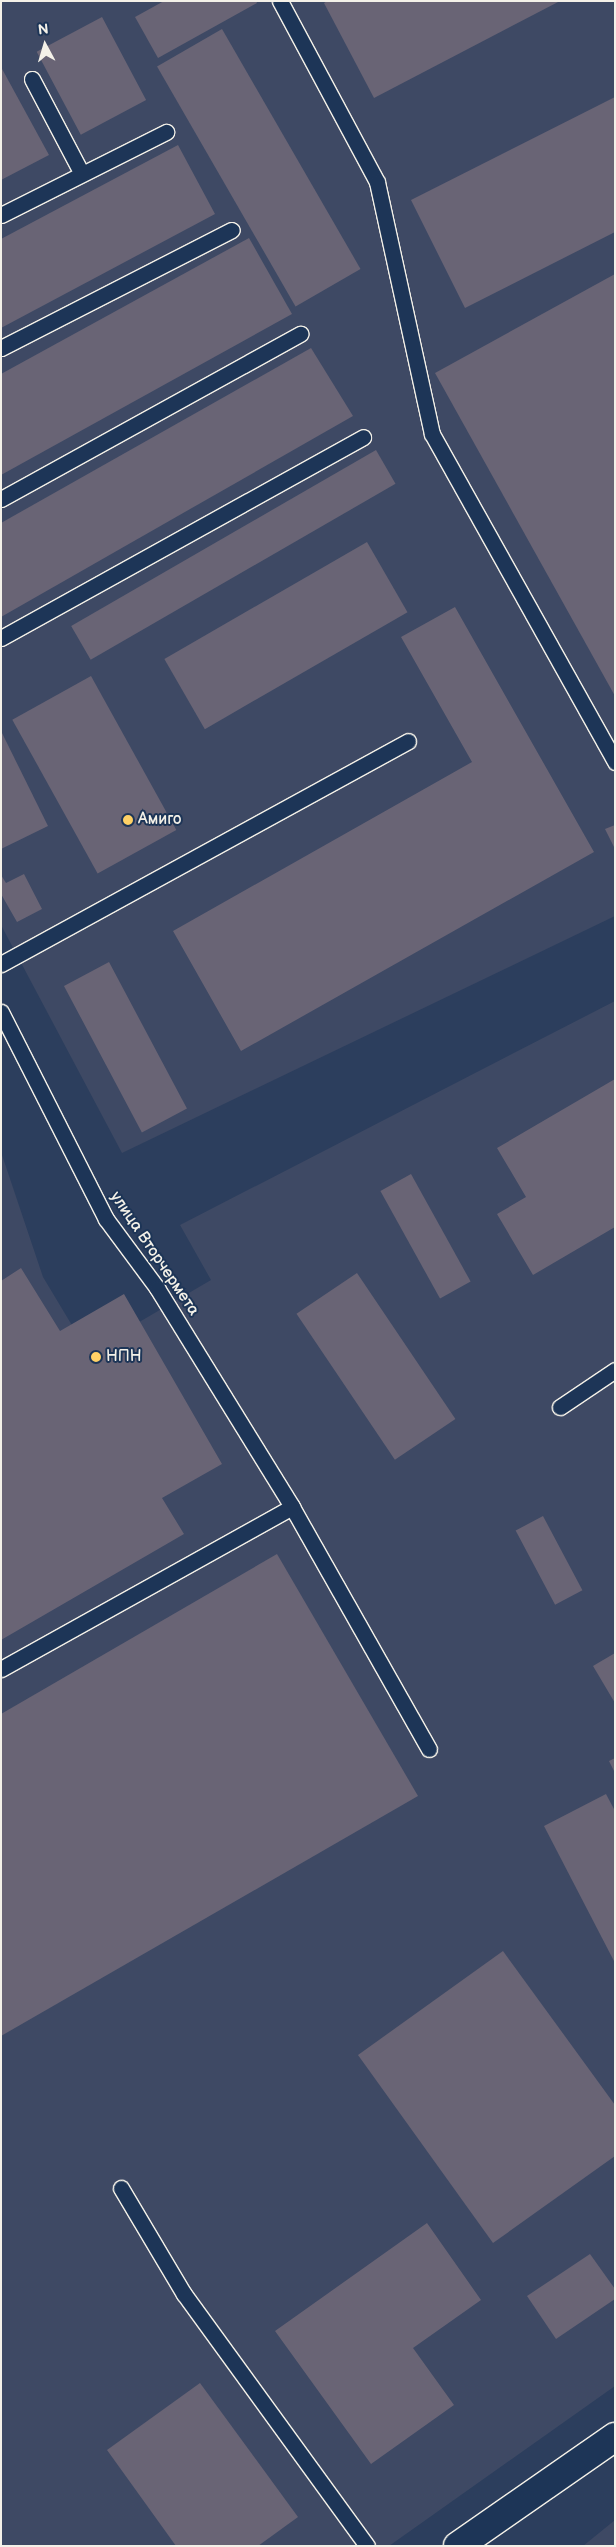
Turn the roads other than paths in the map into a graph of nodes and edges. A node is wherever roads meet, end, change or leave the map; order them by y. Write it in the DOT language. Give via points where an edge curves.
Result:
graph roads {
  1 [pos="280,1"];
  2 [pos="32,79"];
  3 [pos="166,132"];
  4 [pos="82,174"];
  5 [pos="1,215"];
  6 [pos="232,230"];
  7 [pos="300,334"];
  8 [pos="1,348"];
  9 [pos="362,436"];
  10 [pos="1,499"];
  11 [pos="1,638"];
  12 [pos="408,741"];
  13 [pos="615,762"];
  14 [pos="1,964"];
  15 [pos="1,1012"];
  16 [pos="615,1370"];
  17 [pos="560,1407"];
  18 [pos="292,1507"];
  19 [pos="1,1669"];
  20 [pos="429,1749"];
  21 [pos="121,2188"];
  22 [pos="613,2441"];
  23 [pos="367,2546"];
  24 [pos="458,2546"];
  1 -- 13 [label="lane" via="376,182 432,434"];
  2 -- 4 [label="lane"];
  3 -- 4 [label="lane"];
  4 -- 5 [label="lane"];
  6 -- 8 [label="lane"];
  7 -- 10 [label="lane"];
  9 -- 11 [label="lane"];
  12 -- 14 [label="lane"];
  15 -- 18 [label="lane, улица Вторчермета" via="106,1219 157,1288"];
  16 -- 17 [label="lane"];
  18 -- 19 [label="lane"];
  18 -- 20 [label="lane, улица Вторчермета"];
  21 -- 23 [label="lane" via="184,2294"];
  22 -- 24 [label="street"];
}
